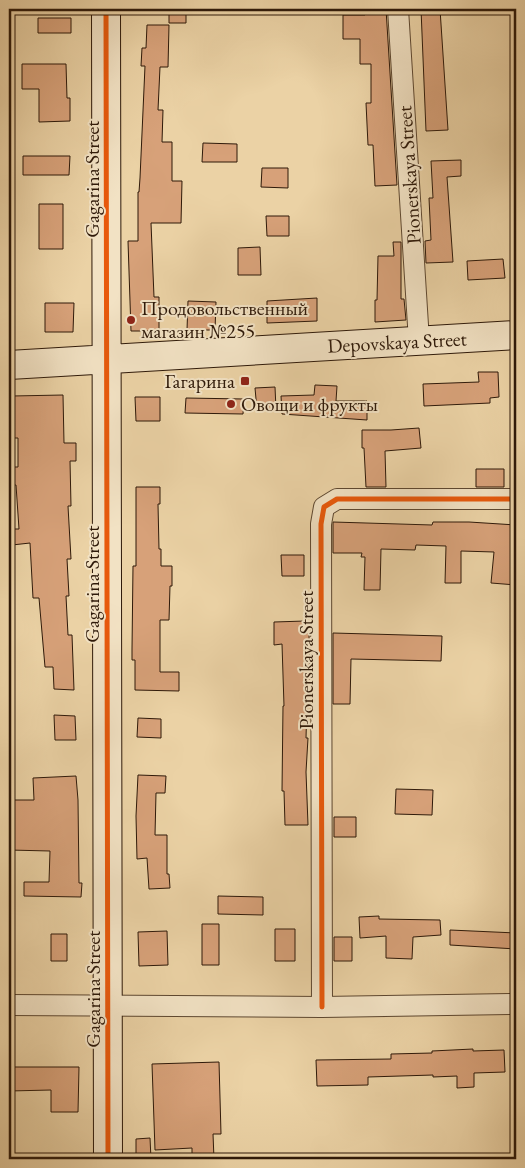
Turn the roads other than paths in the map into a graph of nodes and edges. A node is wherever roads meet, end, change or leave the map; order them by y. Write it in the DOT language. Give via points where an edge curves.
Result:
graph roads {
  1 [pos="106,9"];
  2 [pos="398,9"];
  3 [pos="516,335"];
  4 [pos="419,341"];
  5 [pos="107,360"];
  6 [pos="9,365"];
  7 [pos="516,499"];
  8 [pos="516,1004"];
  9 [pos="9,1005"];
  10 [pos="108,1006"];
  11 [pos="322,1007"];
  12 [pos="108,1159"];
  1 -- 5 [label="street, Gagarina Street"];
  2 -- 4 [label="street, Pionerskaya Street"];
  3 -- 4 [label="street, Depovskaya Street"];
  4 -- 5 [label="street, Depovskaya Street"];
  5 -- 6 [label="street, Depovskaya Street"];
  5 -- 10 [label="street, Gagarina Street"];
  7 -- 11 [label="street, Pionerskaya Street" via="337,499 324,507 321,524"];
  8 -- 11 [label="street"];
  9 -- 10 [label="street"];
  10 -- 11 [label="street"];
  10 -- 12 [label="street, Gagarina Street"];
}
